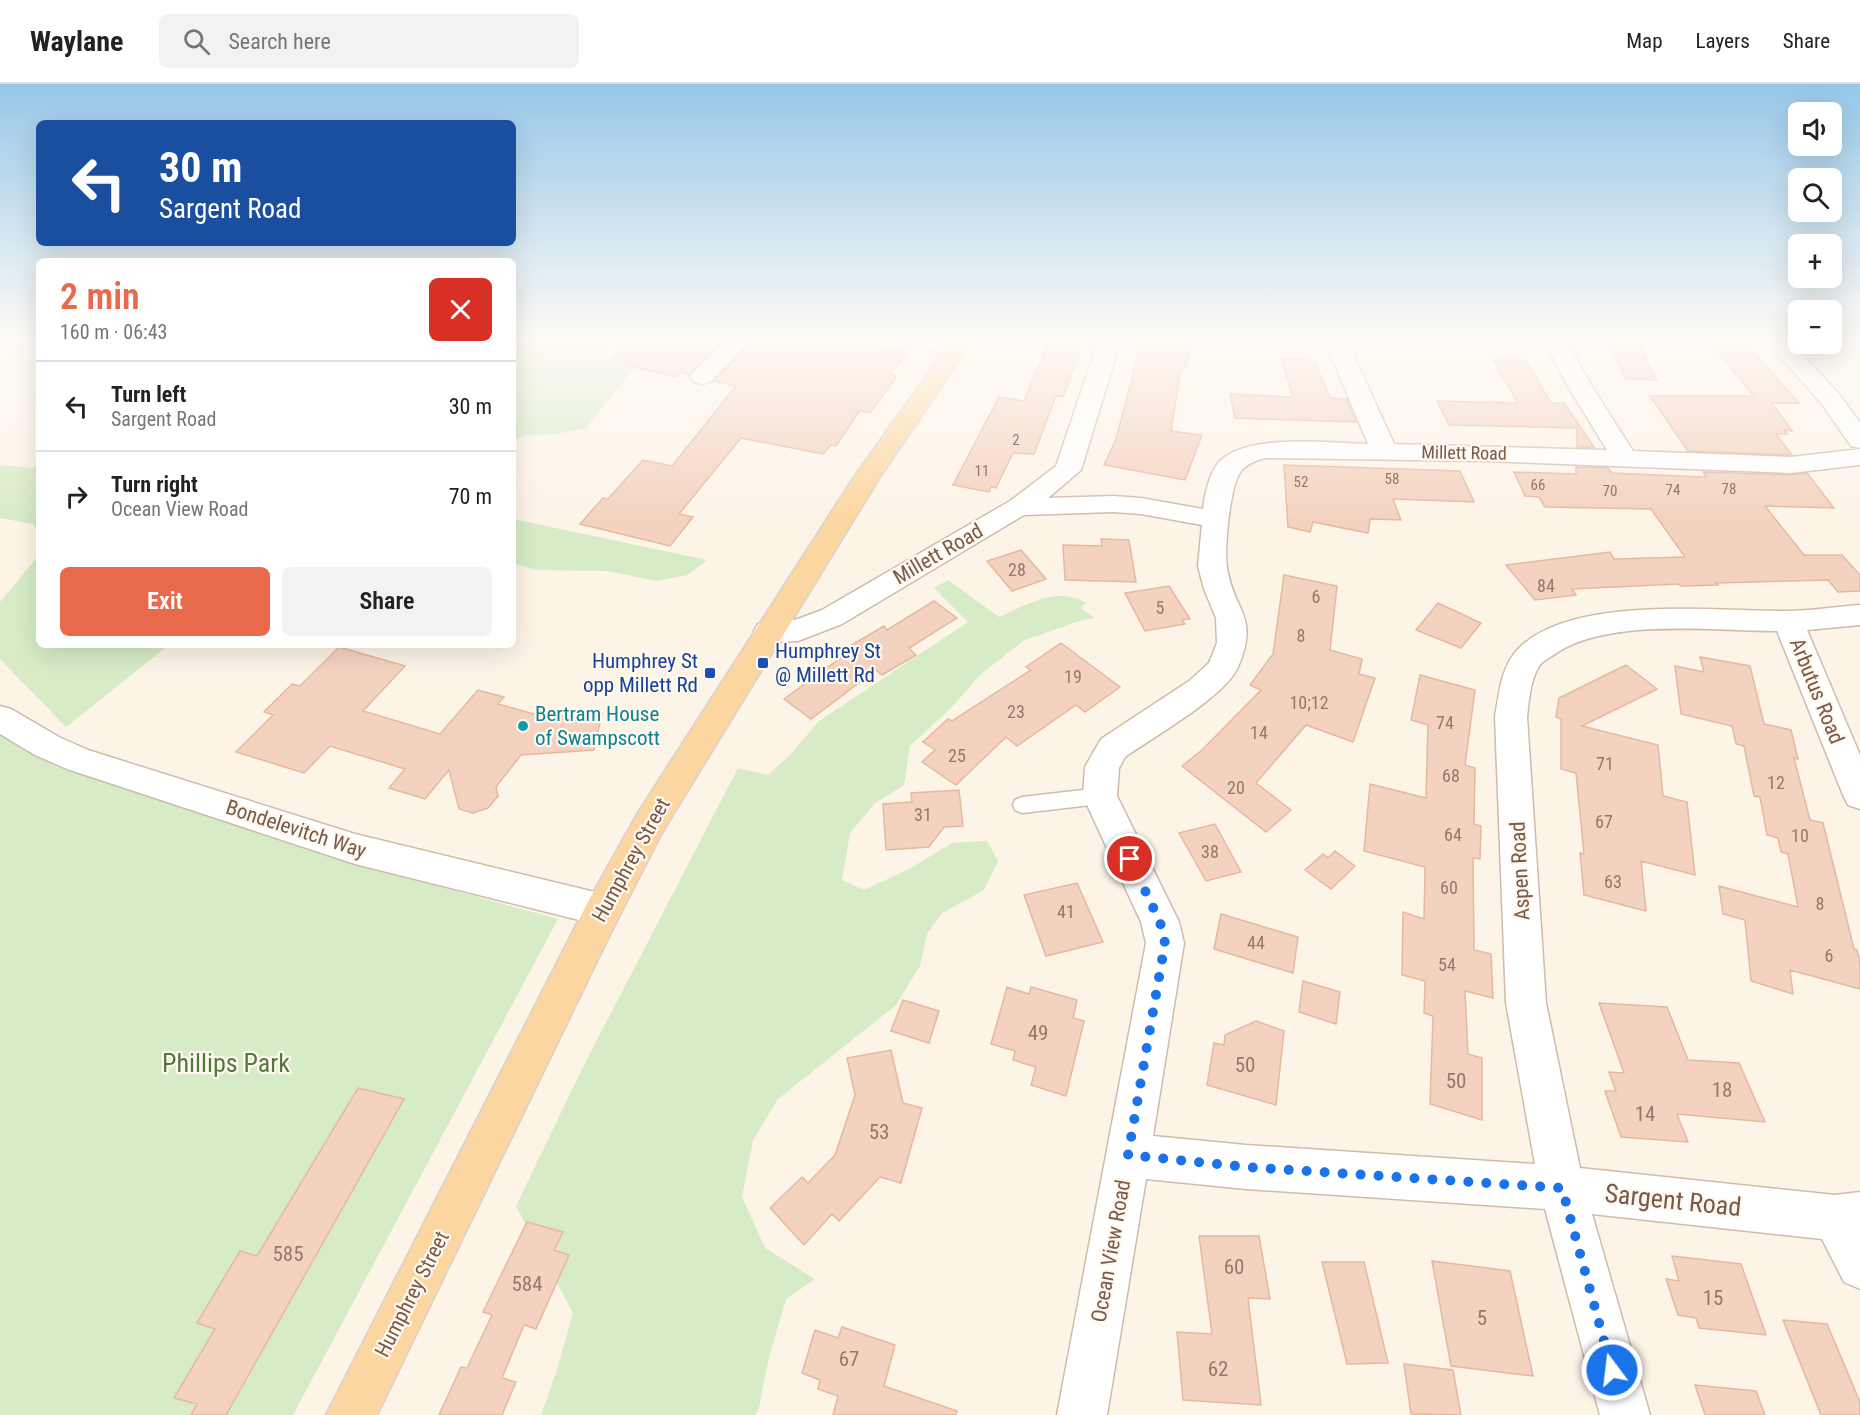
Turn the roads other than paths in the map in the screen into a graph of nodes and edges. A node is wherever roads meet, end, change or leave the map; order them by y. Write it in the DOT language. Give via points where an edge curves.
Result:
graph roads {
  1 [pos="921,398"];
  2 [pos="1091,398"];
  3 [pos="1361,398"];
  4 [pos="1588,398"];
  5 [pos="1830,398"];
  6 [pos="1860,441"];
  7 [pos="1384,451"];
  8 [pos="1623,457"];
  9 [pos="1860,457"];
  10 [pos="1068,470"];
  11 [pos="1113,504"];
  12 [pos="1019,507"];
  13 [pos="1214,519"];
  14 [pos="1860,615"];
  15 [pos="1788,621"];
  16 [pos="769,631"];
  17 [pos="0,718"];
  18 [pos="1860,795"];
  19 [pos="1100,796"];
  20 [pos="1022,806"];
  21 [pos="603,910"];
  22 [pos="1128,1155"];
  23 [pos="1562,1188"];
  24 [pos="1848,1217"];
  25 [pos="1860,1266"];
  26 [pos="351,1415"];
  27 [pos="1082,1415"];
  28 [pos="1625,1415"];
  1 -- 16 [label="main road, Humphrey Street"];
  2 -- 10 [label="street"];
  3 -- 7 [label="street"];
  4 -- 8 [label="street"];
  5 -- 6 [label="street"];
  7 -- 8 [label="street, Millett Road"];
  7 -- 13 [label="street, Millett Road" via="1264,450 1244,456 1229,466 1218,492"];
  8 -- 9 [label="street, Millett Road" via="1791,465"];
  10 -- 11 [label="street"];
  10 -- 12 [label="street"];
  11 -- 12 [label="street, Millett Road"];
  11 -- 13 [label="street, Millett Road"];
  12 -- 16 [label="street, Millett Road" via="832,617 798,630"];
  13 -- 19 [label="street" via="1212,566 1231,618 1232,643 1222,669 1113,748 1102,767"];
  14 -- 15 [label="street, Aspen Road"];
  15 -- 18 [label="street, Arbutus Road"];
  15 -- 23 [label="street, Aspen Road" via="1633,620 1578,630 1528,657 1516,684 1511,717 1526,1003"];
  16 -- 21 [label="main road, Humphrey Street" via="694,748"];
  17 -- 21 [label="street, Bondelevitch Way" via="79,760 355,849"];
  19 -- 20 [label="lane"];
  19 -- 22 [label="street, Ocean View Road" via="1160,922 1165,943"];
  21 -- 26 [label="main road, Humphrey Street"];
  22 -- 23 [label="street, Sargent Road" via="1246,1167"];
  22 -- 27 [label="street, Ocean View Road"];
  23 -- 24 [label="street, Sargent Road"];
  23 -- 28 [label="street, Aspen Road"];
  24 -- 25 [label="street"];
}
